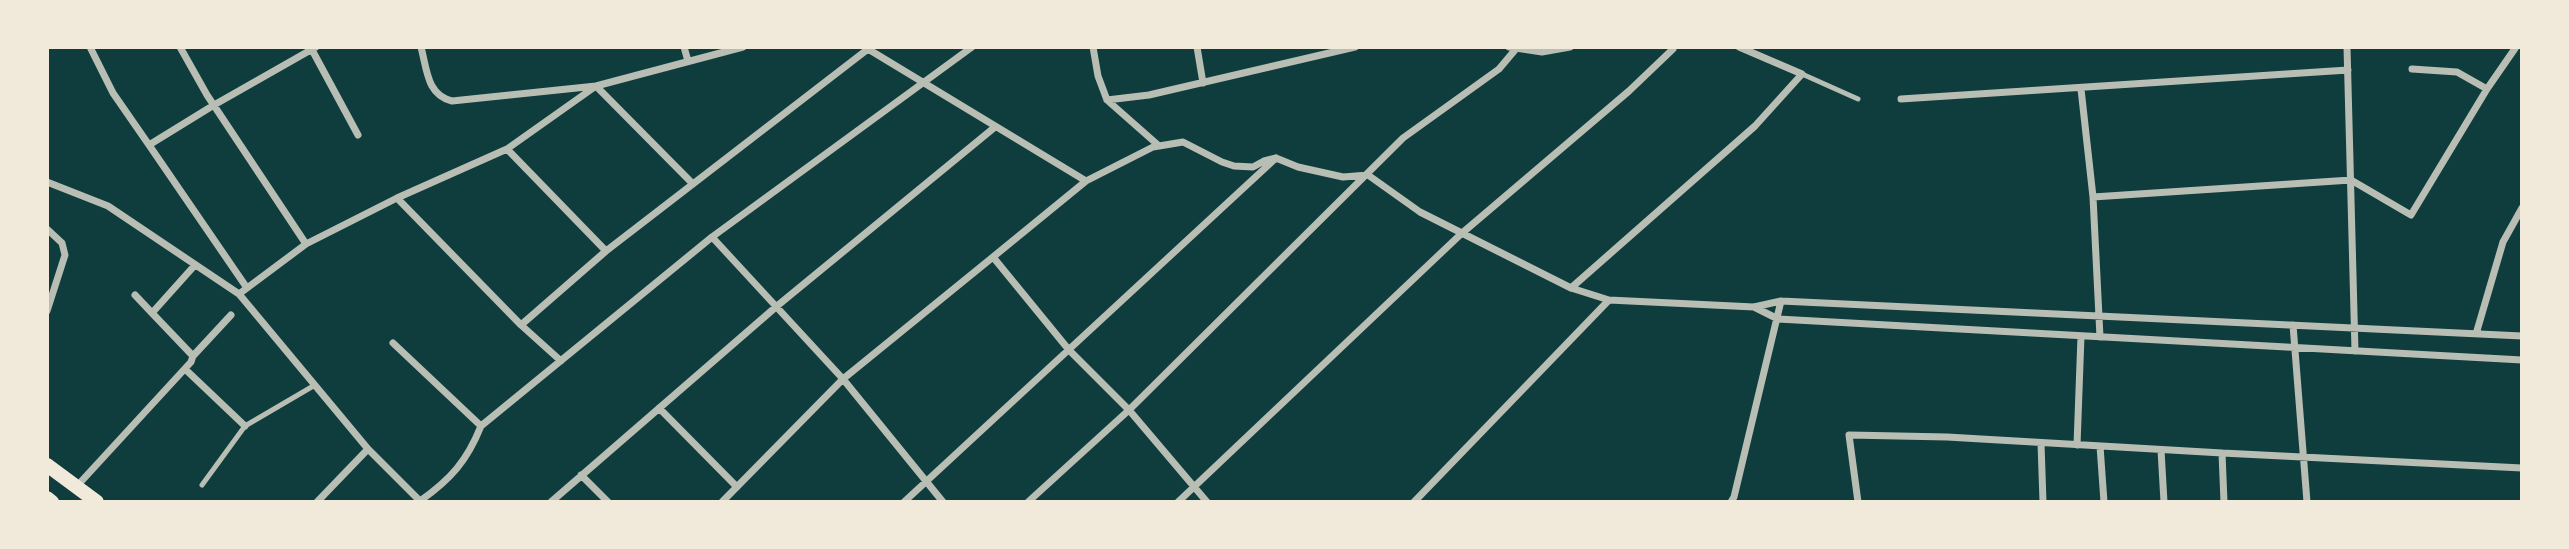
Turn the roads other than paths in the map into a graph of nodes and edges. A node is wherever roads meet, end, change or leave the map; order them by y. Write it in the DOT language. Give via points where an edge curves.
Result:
graph roads {
  1 [pos="90,47"];
  2 [pos="180,47"];
  3 [pos="421,47"];
  4 [pos="684,47"];
  5 [pos="743,47"];
  6 [pos="972,47"];
  7 [pos="1093,47"];
  8 [pos="1197,47"];
  9 [pos="1355,47"];
  10 [pos="1570,47"];
  11 [pos="1739,47"];
  12 [pos="2347,47"];
  13 [pos="2516,47"];
  14 [pos="313,48"];
  15 [pos="1512,48"];
  16 [pos="1674,48"];
  17 [pos="875,51"];
  18 [pos="688,61"];
  19 [pos="2412,69"];
  20 [pos="2348,70"];
  21 [pos="1802,74"];
  22 [pos="922,82"];
  23 [pos="1203,83"];
  24 [pos="596,86"];
  25 [pos="2081,89"];
  26 [pos="2487,89"];
  27 [pos="1858,99"];
  28 [pos="1901,99"];
  29 [pos="1107,100"];
  30 [pos="214,105"];
  31 [pos="995,127"];
  32 [pos="358,135"];
  33 [pos="149,145"];
  34 [pos="1158,145"];
  35 [pos="507,149"];
  36 [pos="1276,158"];
  37 [pos="1368,175"];
  38 [pos="2351,180"];
  39 [pos="1086,181"];
  40 [pos="47,182"];
  41 [pos="693,184"];
  42 [pos="2093,197"];
  43 [pos="397,198"];
  44 [pos="2522,208"];
  45 [pos="47,229"];
  46 [pos="1461,233"];
  47 [pos="712,237"];
  48 [pos="306,244"];
  49 [pos="606,251"];
  50 [pos="993,257"];
  51 [pos="195,265"];
  52 [pos="247,288"];
  53 [pos="1571,288"];
  54 [pos="239,294"];
  55 [pos="135,295"];
  56 [pos="1609,300"];
  57 [pos="1781,301"];
  58 [pos="777,306"];
  59 [pos="1754,307"];
  60 [pos="47,311"];
  61 [pos="152,313"];
  62 [pos="231,315"];
  63 [pos="2100,317"];
  64 [pos="1778,319"];
  65 [pos="521,325"];
  66 [pos="2293,325"];
  67 [pos="2355,329"];
  68 [pos="2476,334"];
  69 [pos="2081,336"];
  70 [pos="2522,336"];
  71 [pos="2100,337"];
  72 [pos="393,344"];
  73 [pos="2293,347"];
  74 [pos="1069,350"];
  75 [pos="2356,351"];
  76 [pos="193,356"];
  77 [pos="2522,360"];
  78 [pos="561,361"];
  79 [pos="185,369"];
  80 [pos="843,379"];
  81 [pos="314,385"];
  82 [pos="659,408"];
  83 [pos="1129,410"];
  84 [pos="245,426"];
  85 [pos="481,426"];
  86 [pos="2041,443"];
  87 [pos="2077,445"];
  88 [pos="2100,446"];
  89 [pos="368,449"];
  90 [pos="2161,450"];
  91 [pos="2222,453"];
  92 [pos="2304,456"];
  93 [pos="47,465"];
  94 [pos="2522,468"];
  95 [pos="582,475"];
  96 [pos="925,482"];
  97 [pos="202,485"];
  98 [pos="77,486"];
  99 [pos="737,487"];
  100 [pos="1194,487"];
  101 [pos="47,498"];
  102 [pos="420,501"];
  103 [pos="52,502"];
  104 [pos="97,502"];
  105 [pos="317,502"];
  106 [pos="551,502"];
  107 [pos="608,502"];
  108 [pos="722,502"];
  109 [pos="904,502"];
  110 [pos="943,502"];
  111 [pos="1028,502"];
  112 [pos="1178,502"];
  113 [pos="1207,502"];
  114 [pos="1414,502"];
  115 [pos="1731,502"];
  116 [pos="1858,502"];
  117 [pos="2043,502"];
  118 [pos="2104,502"];
  119 [pos="2164,502"];
  120 [pos="2224,502"];
  121 [pos="2307,502"];
  1 -- 33 [label="street" via="113,93"];
  2 -- 30 [label="street"];
  3 -- 24 [label="street" via="432,89 452,102"];
  4 -- 18 [label="street"];
  5 -- 18 [label="street"];
  6 -- 22 [label="street"];
  7 -- 29 [label="street"];
  8 -- 23 [label="street"];
  9 -- 23 [label="street"];
  10 -- 15 [label="street" via="1542,52"];
  11 -- 21 [label="street"];
  12 -- 20 [label="street"];
  13 -- 26 [label="street"];
  14 -- 30 [label="street"];
  14 -- 32 [label="street"];
  15 -- 37 [label="street" via="1499,69 1403,138"];
  16 -- 46 [label="street"];
  17 -- 22 [label="street"];
  17 -- 41 [label="street" via="868,49"];
  18 -- 24 [label="street"];
  19 -- 26 [label="street" via="2457,72"];
  20 -- 25 [label="street"];
  20 -- 38 [label="street"];
  21 -- 27 [label="lane"];
  21 -- 53 [label="street" via="1755,127"];
  22 -- 31 [label="street"];
  22 -- 47 [label="street"];
  23 -- 29 [label="street"];
  24 -- 35 [label="street"];
  24 -- 41 [label="street"];
  25 -- 28 [label="street"];
  25 -- 42 [label="street"];
  26 -- 38 [label="street" via="2411,215"];
  29 -- 34 [label="street"];
  30 -- 33 [label="street"];
  30 -- 48 [label="street"];
  31 -- 39 [label="street"];
  31 -- 58 [label="street"];
  33 -- 52 [label="street"];
  34 -- 36 [label="street" via="1183,142 1234,166 1253,167"];
  34 -- 39 [label="street"];
  35 -- 43 [label="street"];
  35 -- 49 [label="street"];
  36 -- 37 [label="street" via="1343,177"];
  36 -- 74 [label="street"];
  37 -- 46 [label="street" via="1409,205"];
  37 -- 83 [label="street"];
  38 -- 42 [label="street"];
  38 -- 67 [label="street"];
  39 -- 50 [label="street"];
  40 -- 51 [label="street" via="108,206"];
  41 -- 49 [label="street"];
  42 -- 63 [label="street"];
  43 -- 48 [label="street"];
  43 -- 65 [label="street"];
  44 -- 68 [label="street" via="2503,242"];
  45 -- 60 [label="street" via="62,243 65,255"];
  46 -- 53 [label="street"];
  46 -- 100 [label="street"];
  47 -- 58 [label="street"];
  47 -- 78 [label="street"];
  48 -- 52 [label="street"];
  49 -- 65 [label="street"];
  50 -- 74 [label="street"];
  50 -- 80 [label="street"];
  51 -- 54 [label="street"];
  51 -- 61 [label="street"];
  52 -- 54 [label="street"];
  53 -- 56 [label="street"];
  54 -- 81 [label="street"];
  55 -- 61 [label="street"];
  56 -- 59 [label="street"];
  56 -- 114 [label="street"];
  57 -- 59 [label="street"];
  57 -- 63 [label="street"];
  57 -- 64 [label="street"];
  58 -- 80 [label="street"];
  58 -- 82 [label="street"];
  59 -- 64 [label="street"];
  61 -- 76 [label="street"];
  62 -- 76 [label="street"];
  63 -- 66 [label="street"];
  63 -- 71 [label="street"];
  64 -- 69 [label="street"];
  64 -- 115 [label="street"];
  65 -- 78 [label="street"];
  66 -- 67 [label="street"];
  66 -- 73 [label="street"];
  67 -- 68 [label="street"];
  67 -- 75 [label="street"];
  68 -- 70 [label="street"];
  69 -- 71 [label="street"];
  69 -- 87 [label="street"];
  71 -- 73 [label="street"];
  72 -- 85 [label="street"];
  73 -- 75 [label="street"];
  73 -- 92 [label="street"];
  74 -- 83 [label="street"];
  74 -- 96 [label="street"];
  75 -- 77 [label="street"];
  76 -- 79 [label="street"];
  78 -- 85 [label="street"];
  79 -- 84 [label="street"];
  79 -- 98 [label="street"];
  80 -- 96 [label="street"];
  80 -- 99 [label="street"];
  81 -- 84 [label="lane"];
  81 -- 89 [label="street"];
  82 -- 95 [label="street"];
  82 -- 99 [label="street"];
  83 -- 100 [label="street"];
  83 -- 111 [label="street"];
  84 -- 97 [label="lane"];
  85 -- 102 [label="street" via="457,469"];
  86 -- 87 [label="street"];
  86 -- 116 [label="street" via="1849,435"];
  86 -- 117 [label="street"];
  87 -- 88 [label="street"];
  88 -- 90 [label="street"];
  88 -- 118 [label="street"];
  89 -- 102 [label="street"];
  89 -- 105 [label="street"];
  90 -- 91 [label="street"];
  90 -- 119 [label="street"];
  91 -- 92 [label="street"];
  91 -- 120 [label="street"];
  92 -- 94 [label="street"];
  92 -- 121 [label="street"];
  93 -- 98 [label="main road"];
  95 -- 106 [label="street"];
  95 -- 107 [label="street"];
  96 -- 109 [label="street"];
  96 -- 110 [label="street"];
  98 -- 104 [label="main road"];
  99 -- 108 [label="street"];
  100 -- 112 [label="street"];
  100 -- 113 [label="street"];
  101 -- 103 [label="main road"];
}
